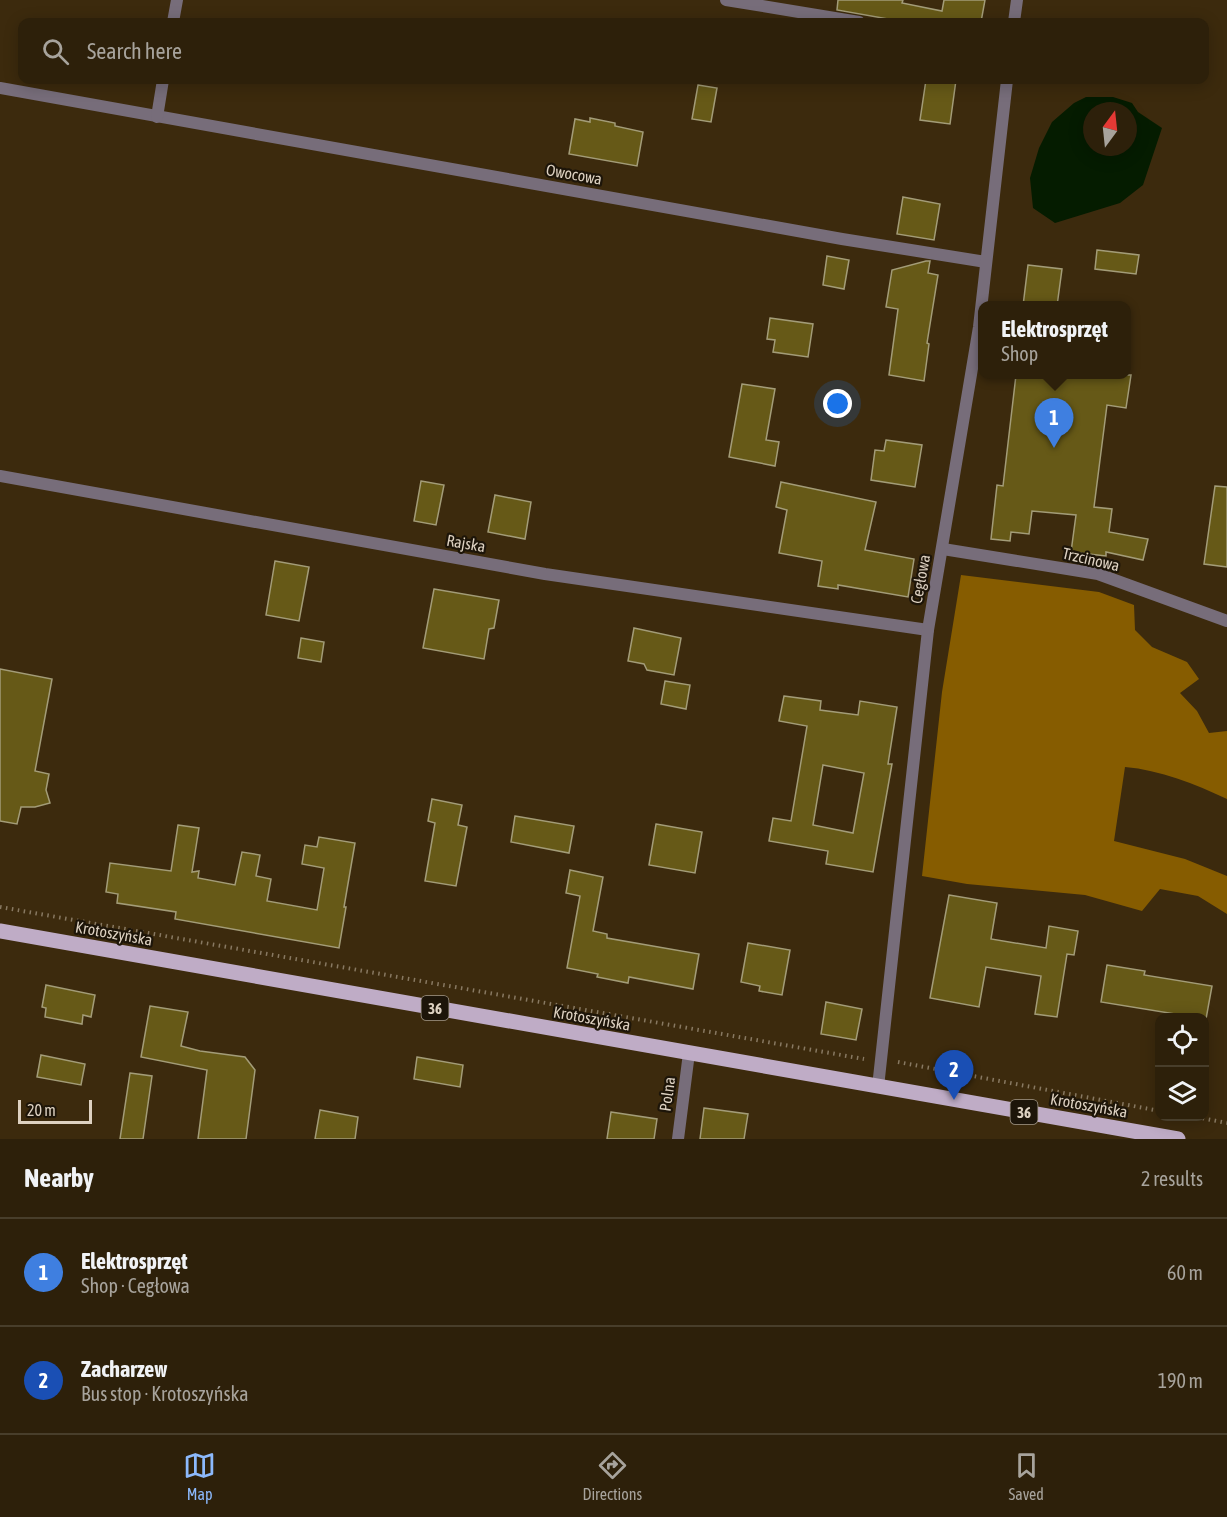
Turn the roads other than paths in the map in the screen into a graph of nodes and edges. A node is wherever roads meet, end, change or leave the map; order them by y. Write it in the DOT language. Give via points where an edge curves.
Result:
graph roads {
  1 [pos="177,0"];
  2 [pos="726,0"];
  3 [pos="1017,0"];
  4 [pos="174,18"];
  5 [pos="835,18"];
  6 [pos="1015,18"];
  7 [pos="162,84"];
  8 [pos="1007,84"];
  9 [pos="0,88"];
  10 [pos="157,117"];
  11 [pos="986,262"];
  12 [pos="982,301"];
  13 [pos="978,333"];
  14 [pos="0,476"];
  15 [pos="943,549"];
  16 [pos="1227,621"];
  17 [pos="928,630"];
  18 [pos="0,931"];
  19 [pos="689,1053"];
  20 [pos="878,1087"];
  21 [pos="678,1139"];
  22 [pos="1178,1139"];
  1 -- 4 [label="street"];
  2 -- 5 [label="street"];
  3 -- 6 [label="street"];
  7 -- 10 [label="street"];
  8 -- 11 [label="street, Cegłowa"];
  9 -- 10 [label="street, Owocowa"];
  10 -- 11 [label="street, Owocowa"];
  11 -- 12 [label="street, Cegłowa"];
  13 -- 15 [label="street, Cegłowa"];
  14 -- 17 [label="street, Rajska" via="545,574"];
  15 -- 16 [label="street, Trzcinowa" via="1098,574"];
  15 -- 17 [label="street, Cegłowa"];
  17 -- 20 [label="street, Cegłowa"];
  18 -- 19 [label="main road, Krotoszyńska / 36"];
  19 -- 20 [label="main road, Krotoszyńska / 36"];
  19 -- 21 [label="street, Polna"];
  20 -- 22 [label="main road, Krotoszyńska / 36"];
}
